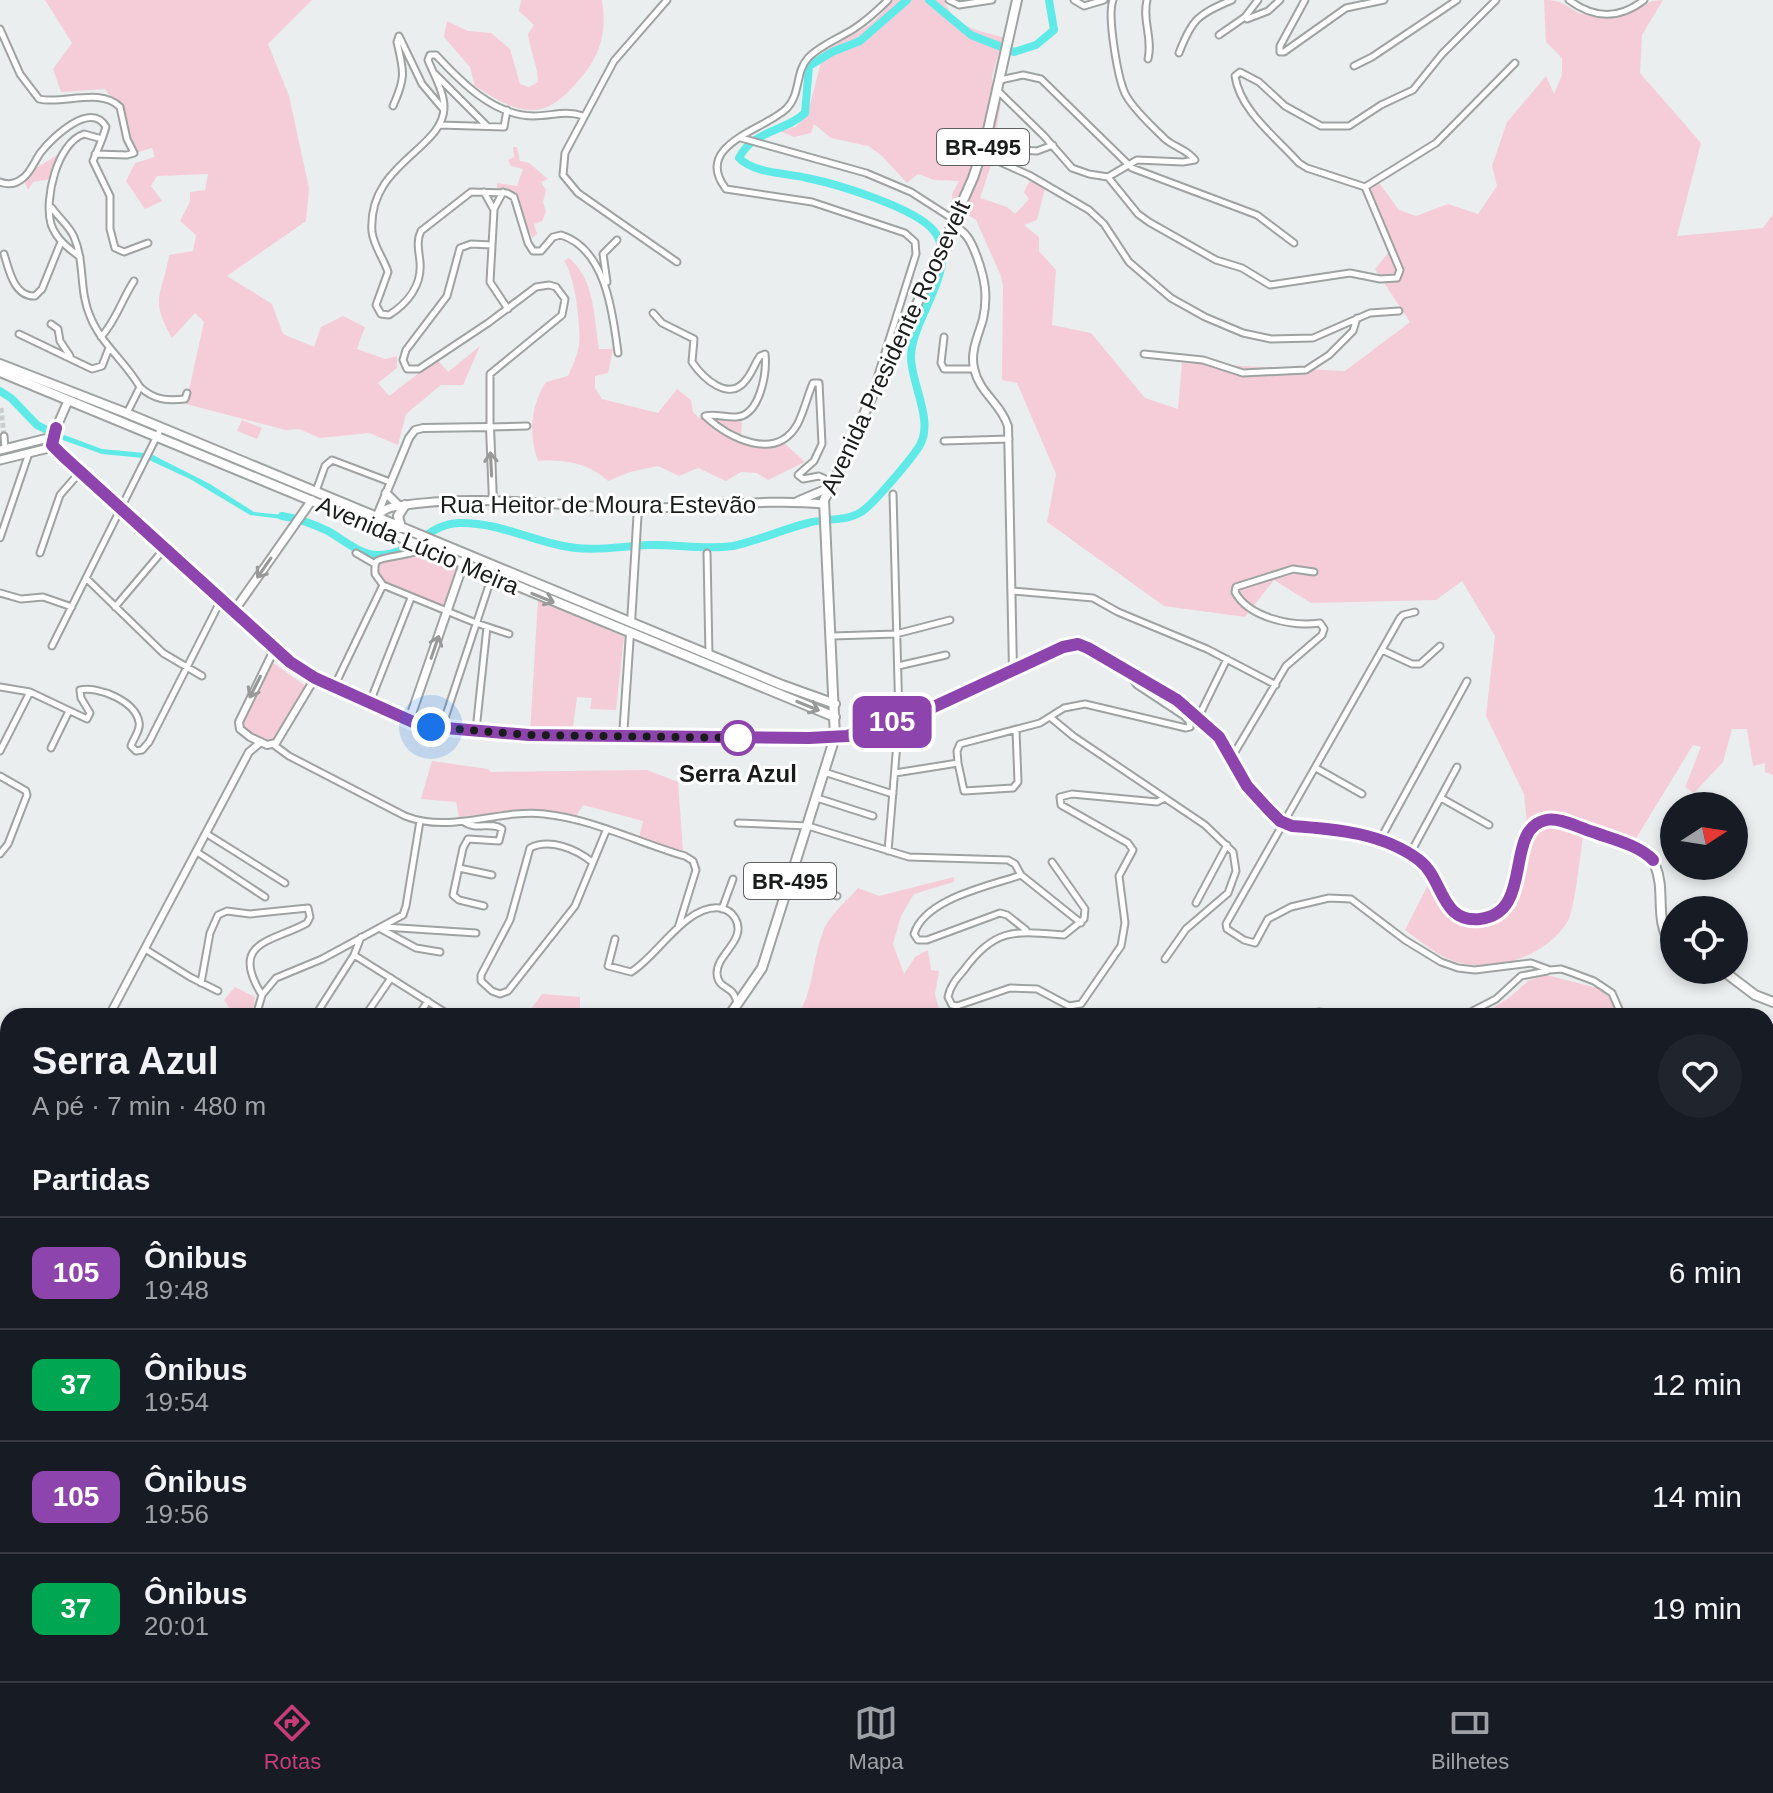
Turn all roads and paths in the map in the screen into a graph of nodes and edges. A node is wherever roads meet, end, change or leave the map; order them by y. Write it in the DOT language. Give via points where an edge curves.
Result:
graph roads {
  1 [pos="667,0"];
  2 [pos="888,0"];
  3 [pos="949,0"];
  4 [pos="992,0"];
  5 [pos="1017,0"];
  6 [pos="1104,0"];
  7 [pos="1113,0"];
  8 [pos="1147,0"];
  9 [pos="1232,0"];
  10 [pos="1258,0"];
  11 [pos="1280,0"];
  12 [pos="1305,0"];
  13 [pos="1384,0"];
  14 [pos="1457,0"];
  15 [pos="1496,0"];
  16 [pos="1569,0"];
  17 [pos="1644,0"];
  18 [pos="984,1"];
  19 [pos="1078,1"];
  20 [pos="1245,17"];
  21 [pos="0,29"];
  22 [pos="1219,35"];
  23 [pos="1179,53"];
  24 [pos="1148,59"];
  25 [pos="1515,63"];
  26 [pos="1354,66"];
  27 [pos="433,71"];
  28 [pos="998,85"];
  29 [pos="393,106"];
  30 [pos="444,110"];
  31 [pos="507,110"];
  32 [pos="583,116"];
  33 [pos="440,125"];
  34 [pos="488,127"];
  35 [pos="743,138"];
  36 [pos="102,139"];
  37 [pos="1053,145"];
  38 [pos="95,154"];
  39 [pos="1127,164"];
  40 [pos="1108,177"];
  41 [pos="0,182"];
  42 [pos="1365,187"];
  43 [pos="483,191"];
  44 [pos="503,192"];
  45 [pos="51,207"];
  46 [pos="494,210"];
  47 [pos="950,226"];
  48 [pos="617,240"];
  49 [pos="61,242"];
  50 [pos="148,243"];
  51 [pos="1294,243"];
  52 [pos="492,245"];
  53 [pos="4,254"];
  54 [pos="80,257"];
  55 [pos="677,262"];
  56 [pos="134,281"];
  57 [pos="608,291"];
  58 [pos="508,309"];
  59 [pos="1399,311"];
  60 [pos="653,313"];
  61 [pos="1357,317"];
  62 [pos="51,324"];
  63 [pos="19,334"];
  64 [pos="101,337"];
  65 [pos="944,337"];
  66 [pos="109,348"];
  67 [pos="618,353"];
  68 [pos="1144,354"];
  69 [pos="70,357"];
  70 [pos="0,364"];
  71 [pos="974,369"];
  72 [pos="0,372"];
  73 [pos="140,387"];
  74 [pos="876,387"];
  75 [pos="187,393"];
  76 [pos="68,401"];
  77 [pos="126,413"];
  78 [pos="527,426"];
  79 [pos="490,427"];
  80 [pos="159,432"];
  81 [pos="53,434"];
  82 [pos="4,436"];
  83 [pos="1009,439"];
  84 [pos="944,441"];
  85 [pos="43,445"];
  86 [pos="53,447"];
  87 [pos="2,450"];
  88 [pos="29,453"];
  89 [pos="0,460"];
  90 [pos="81,471"];
  91 [pos="390,482"];
  92 [pos="832,484"];
  93 [pos="386,493"];
  94 [pos="893,494"];
  95 [pos="314,496"];
  96 [pos="493,501"];
  97 [pos="796,502"];
  98 [pos="403,505"];
  99 [pos="823,507"];
  100 [pos="122,508"];
  101 [pos="638,508"];
  102 [pos="377,516"];
  103 [pos="372,527"];
  104 [pos="402,528"];
  105 [pos="0,538"];
  106 [pos="165,547"];
  107 [pos="421,548"];
  108 [pos="40,553"];
  109 [pos="356,553"];
  110 [pos="707,553"];
  111 [pos="465,561"];
  112 [pos="375,564"];
  113 [pos="1314,572"];
  114 [pos="492,576"];
  115 [pos="86,578"];
  116 [pos="383,585"];
  117 [pos="1012,591"];
  118 [pos="0,593"];
  119 [pos="411,598"];
  120 [pos="221,600"];
  121 [pos="72,607"];
  122 [pos="115,607"];
  123 [pos="234,611"];
  124 [pos="447,612"];
  125 [pos="1415,612"];
  126 [pos="950,620"];
  127 [pos="476,623"];
  128 [pos="487,627"];
  129 [pos="631,628"];
  130 [pos="509,634"];
  131 [pos="896,634"];
  132 [pos="832,636"];
  133 [pos="52,646"];
  134 [pos="1440,646"];
  135 [pos="275,648"];
  136 [pos="1382,650"];
  137 [pos="946,655"];
  138 [pos="708,658"];
  139 [pos="1227,659"];
  140 [pos="898,666"];
  141 [pos="186,667"];
  142 [pos="1125,668"];
  143 [pos="1013,670"];
  144 [pos="202,676"];
  145 [pos="315,678"];
  146 [pos="1467,681"];
  147 [pos="1276,685"];
  148 [pos="334,687"];
  149 [pos="0,688"];
  150 [pos="781,690"];
  151 [pos="30,692"];
  152 [pos="369,703"];
  153 [pos="835,704"];
  154 [pos="69,711"];
  155 [pos="835,717"];
  156 [pos="1050,717"];
  157 [pos="1198,718"];
  158 [pos="899,719"];
  159 [pos="409,721"];
  160 [pos="442,728"];
  161 [pos="1016,730"];
  162 [pos="476,731"];
  163 [pos="250,737"];
  164 [pos="623,737"];
  165 [pos="835,737"];
  166 [pos="261,742"];
  167 [pos="274,745"];
  168 [pos="51,748"];
  169 [pos="0,751"];
  170 [pos="249,752"];
  171 [pos="1232,758"];
  172 [pos="958,763"];
  173 [pos="1457,767"];
  174 [pos="1316,768"];
  175 [pos="824,772"];
  176 [pos="895,773"];
  177 [pos="0,776"];
  178 [pos="893,794"];
  179 [pos="1362,794"];
  180 [pos="817,798"];
  181 [pos="1165,798"];
  182 [pos="1441,798"];
  183 [pos="873,816"];
  184 [pos="420,821"];
  185 [pos="467,821"];
  186 [pos="738,823"];
  187 [pos="1285,823"];
  188 [pos="1489,825"];
  189 [pos="808,826"];
  190 [pos="606,831"];
  191 [pos="207,834"];
  192 [pos="1381,839"];
  193 [pos="1227,845"];
  194 [pos="888,851"];
  195 [pos="197,852"];
  196 [pos="0,854"];
  197 [pos="1410,854"];
  198 [pos="592,862"];
  199 [pos="1052,862"];
  200 [pos="459,868"];
  201 [pos="492,875"];
  202 [pos="1021,875"];
  203 [pos="733,879"];
  204 [pos="790,879"];
  205 [pos="285,883"];
  206 [pos="1228,893"];
  207 [pos="837,896"];
  208 [pos="265,897"];
  209 [pos="1239,900"];
  210 [pos="1196,903"];
  211 [pos="484,906"];
  212 [pos="722,909"];
  213 [pos="1660,911"];
  214 [pos="1081,923"];
  215 [pos="382,928"];
  216 [pos="678,928"];
  217 [pos="1026,931"];
  218 [pos="476,933"];
  219 [pos="361,937"];
  220 [pos="615,939"];
  221 [pos="145,949"];
  222 [pos="440,952"];
  223 [pos="354,955"];
  224 [pos="1165,959"];
  225 [pos="1550,970"];
  226 [pos="391,978"];
  227 [pos="201,983"];
  228 [pos="1741,984"];
  229 [pos="218,991"];
  230 [pos="732,992"];
  231 [pos="748,992"];
  232 [pos="262,995"];
  233 [pos="428,1001"];
  234 [pos="1773,1002"];
  235 [pos="739,1004"];
  236 [pos="957,1006"];
  237 [pos="113,1008"];
  238 [pos="258,1008"];
  239 [pos="320,1008"];
  240 [pos="370,1008"];
  241 [pos="423,1008"];
  242 [pos="439,1008"];
  243 [pos="736,1008"];
  244 [pos="1477,1008"];
  245 [pos="1619,1008"];
  1 -- 32 [label="street" via="614,61"];
  2 -- 35 [label="street" via="810,56 787,109"];
  3 -- 18 [label="street" via="959,5"];
  4 -- 18 [label="street"];
  5 -- 28 [label="main road, Avenida Presidente Roosevelt / BR-495"];
  6 -- 19 [label="street" via="1087,6"];
  7 -- 39 [label="street" via="1113,37 1128,100 1195,160 1146,158"];
  8 -- 24 [label="street"];
  9 -- 23 [label="street" via="1195,19"];
  10 -- 20 [label="street"];
  11 -- 20 [label="street" via="1268,11"];
  12 -- 13 [label="street" via="1279,51 1346,8"];
  14 -- 26 [label="street"];
  15 -- 42 [label="street" via="1413,90 1349,126 1321,126 1285,106 1259,82 1237,73 1239,91 1257,118 1299,163"];
  16 -- 17 [label="street" via="1594,13 1620,14"];
  20 -- 22 [label="street"];
  21 -- 38 [label="street" via="20,74 39,99 96,98 120,107 134,153"];
  25 -- 42 [label="street" via="1436,143"];
  27 -- 30 [label="street"];
  27 -- 31 [label="street" via="428,58 434,54 467,85"];
  27 -- 34 [label="street"];
  28 -- 37 [label="street"];
  28 -- 39 [label="street" via="1023,75 1041,79"];
  28 -- 47 [label="main road, Avenida Presidente Roosevelt / BR-495" via="980,159"];
  29 -- 30 [label="street" via="403,73 399,36 422,84"];
  30 -- 33 [label="street"];
  31 -- 32 [label="street"];
  31 -- 34 [label="street" via="504,127"];
  32 -- 55 [label="street" via="565,153 564,179"];
  33 -- 34 [label="street"];
  33 -- 43 [label="street" via="378,194 373,237 388,272 376,305 381,314 393,313 417,284 421,231 464,196"];
  35 -- 47 [label="street" via="882,180 920,197"];
  35 -- 74 [label="street" via="723,150 718,161 726,189 836,209 905,233 915,242 914,263"];
  36 -- 38 [label="street"];
  36 -- 41 [label="street" via="102,120 82,119 58,134 23,179"];
  36 -- 45 [label="street" via="84,134 69,144 52,181"];
  37 -- 40 [label="street" via="1077,172"];
  37 -- 61 [label="street" via="1037,151 1004,149 1000,162 1089,210 1142,275 1196,313 1271,339 1313,338"];
  38 -- 50 [label="street" via="94,166 110,196 115,248 124,252"];
  39 -- 40 [label="street"];
  39 -- 51 [label="street" via="1257,215"];
  40 -- 42 [label="street" via="1149,222 1273,286 1350,273 1397,278 1400,270"];
  43 -- 44 [label="street"];
  43 -- 46 [label="street"];
  44 -- 46 [label="street"];
  44 -- 57 [label="street" via="514,197 533,251 565,236 591,260"];
  45 -- 49 [label="street" via="51,222"];
  45 -- 54 [label="street" via="73,235"];
  46 -- 52 [label="street"];
  47 -- 71 [label="street" via="968,235 986,284"];
  47 -- 74 [label="main road, Avenida Presidente Roosevelt / BR-495"];
  48 -- 57 [label="street" via="603,254"];
  49 -- 53 [label="street" via="35,296 19,290"];
  49 -- 54 [label="street"];
  52 -- 58 [label="street" via="490,282"];
  52 -- 58 [label="street" via="460,248 447,296 404,354 404,365 410,371 419,369"];
  54 -- 64 [label="street" via="87,308"];
  56 -- 64 [label="street"];
  57 -- 67 [label="street"];
  58 -- 79 [label="street" via="543,285 556,287 566,304 559,319 490,374"];
  59 -- 61 [label="street"];
  60 -- 92 [label="street" via="694,339 692,362 722,389 743,384 765,354 759,400 750,412 740,417 705,416 752,444 770,445 787,437 813,383 819,383 822,444 814,461 798,475 819,476"];
  61 -- 68 [label="street" via="1346,339 1306,370 1243,373 1203,360"];
  62 -- 69 [label="street"];
  63 -- 69 [label="street"];
  64 -- 66 [label="street"];
  65 -- 71 [label="street" via="942,366"];
  66 -- 69 [label="street" via="96,369"];
  66 -- 73 [label="street"];
  70 -- 77 [label="main road, Avenida Lúcio Meira"];
  71 -- 83 [label="street" via="982,390 1003,411"];
  72 -- 76 [label="main road, Avenida Lúcio Meira"];
  73 -- 75 [label="street" via="165,401 185,399"];
  73 -- 77 [label="street"];
  74 -- 92 [label="main road, Avenida Presidente Roosevelt / BR-495"];
  76 -- 80 [label="main road, Avenida Lúcio Meira"];
  76 -- 81 [label="main road"];
  77 -- 80 [label="main road, Avenida Lúcio Meira"];
  78 -- 79 [label="street"];
  79 -- 91 [label="street" via="418,429 411,433"];
  96 -- 79 [label="street, one-way"];
  80 -- 95 [label="main road, Avenida Lúcio Meira"];
  80 -- 100 [label="street"];
  81 -- 85 [label="main road"];
  81 -- 86 [label="main road"];
  82 -- 87 [label="street"];
  83 -- 84 [label="street"];
  83 -- 117 [label="street"];
  85 -- 86 [label="main road"];
  85 -- 87 [label="main road"];
  85 -- 88 [label="main road"];
  86 -- 90 [label="main road"];
  88 -- 89 [label="main road"];
  88 -- 105 [label="street"];
  90 -- 100 [label="main road"];
  90 -- 108 [label="street" via="60,495"];
  91 -- 93 [label="street"];
  91 -- 95 [label="street" via="332,460"];
  92 -- 97 [label="main road, Rua Heitor de Moura Estevão"];
  92 -- 99 [label="main road, Avenida Presidente Roosevelt / BR-495"];
  93 -- 98 [label="main road"];
  93 -- 102 [label="street"];
  94 -- 131 [label="street"];
  95 -- 102 [label="main road, Avenida Lúcio Meira"];
  95 -- 103 [label="main road, Avenida Lúcio Meira"];
  95 -- 123 [label="main road, one-way"];
  96 -- 98 [label="main road, Rua Heitor de Moura Estevão"];
  96 -- 101 [label="main road, Rua Heitor de Moura Estevão"];
  97 -- 99 [label="main road, Rua Heitor de Moura Estevão"];
  97 -- 101 [label="main road, Rua Heitor de Moura Estevão"];
  98 -- 102 [label="main road, Rua Heitor de Moura Estevão"];
  98 -- 104 [label="main road" via="398,516"];
  99 -- 132 [label="main road, BR-495"];
  100 -- 106 [label="main road"];
  100 -- 115 [label="street"];
  101 -- 129 [label="street"];
  102 -- 103 [label="main road"];
  102 -- 104 [label="main road, Avenida Lúcio Meira"];
  103 -- 107 [label="main road, Avenida Lúcio Meira"];
  104 -- 111 [label="main road, Avenida Lúcio Meira"];
  106 -- 120 [label="main road"];
  106 -- 122 [label="street"];
  107 -- 111 [label="main road, Avenida Lúcio Meira"];
  107 -- 112 [label="street"];
  109 -- 112 [label="street"];
  110 -- 138 [label="street"];
  111 -- 114 [label="main road, Avenida Lúcio Meira"];
  111 -- 124 [label="main road"];
  111 -- 129 [label="main road, Avenida Lúcio Meira" via="532,580"];
  112 -- 116 [label="street"];
  113 -- 147 [label="street" via="1282,571 1236,587 1242,602 1272,618 1324,625 1322,635 1288,663"];
  114 -- 127 [label="street"];
  114 -- 129 [label="main road, Avenida Lúcio Meira, one-way"];
  115 -- 121 [label="street"];
  115 -- 122 [label="street"];
  116 -- 119 [label="street"];
  116 -- 148 [label="street"];
  117 -- 139 [label="street" via="1093,598"];
  117 -- 143 [label="street"];
  118 -- 121 [label="street" via="25,600 43,597"];
  119 -- 124 [label="street"];
  119 -- 152 [label="street"];
  120 -- 123 [label="main road"];
  120 -- 141 [label="street"];
  121 -- 133 [label="street"];
  122 -- 141 [label="street" via="163,653"];
  123 -- 135 [label="main road"];
  124 -- 127 [label="street"];
  159 -- 124 [label="main road, one-way"];
  125 -- 136 [label="street" via="1400,618"];
  126 -- 131 [label="street"];
  127 -- 128 [label="street"];
  127 -- 160 [label="street"];
  128 -- 130 [label="street"];
  128 -- 162 [label="street"];
  129 -- 138 [label="main road, Avenida Lúcio Meira"];
  129 -- 164 [label="street"];
  131 -- 132 [label="street"];
  131 -- 140 [label="street"];
  132 -- 153 [label="main road, BR-495"];
  134 -- 136 [label="street" via="1420,664"];
  135 -- 145 [label="main road"];
  135 -- 163 [label="street, one-way" via="240,719 240,729"];
  136 -- 174 [label="street"];
  137 -- 140 [label="street"];
  138 -- 150 [label="main road, Avenida Lúcio Meira"];
  139 -- 147 [label="street"];
  139 -- 157 [label="street"];
  140 -- 158 [label="street"];
  141 -- 144 [label="street"];
  141 -- 154 [label="street" via="140,751 132,748 139,720 113,695 80,690 90,718"];
  142 -- 143 [label="main road" via="1078,644"];
  142 -- 156 [label="street" via="1133,681 1188,719 1189,727 1085,704"];
  142 -- 157 [label="main road"];
  143 -- 158 [label="main road"];
  145 -- 148 [label="main road"];
  145 -- 167 [label="street"];
  146 -- 192 [label="street"];
  147 -- 171 [label="street"];
  148 -- 152 [label="main road"];
  149 -- 151 [label="street"];
  150 -- 153 [label="main road, Avenida Lúcio Meira"];
  150 -- 155 [label="main road, Avenida Lúcio Meira, one-way"];
  151 -- 154 [label="street"];
  151 -- 169 [label="street"];
  152 -- 159 [label="main road"];
  153 -- 155 [label="main road, BR-495"];
  154 -- 168 [label="street"];
  155 -- 165 [label="main road, BR-495"];
  156 -- 161 [label="street"];
  156 -- 181 [label="street"];
  157 -- 171 [label="main road"];
  158 -- 165 [label="main road"];
  158 -- 176 [label="street"];
  159 -- 160 [label="main road"];
  160 -- 162 [label="main road"];
  161 -- 172 [label="street" via="960,744"];
  161 -- 172 [label="street" via="1018,782 1013,788 964,791"];
  162 -- 164 [label="main road"];
  163 -- 166 [label="street"];
  163 -- 170 [label="street"];
  164 -- 165 [label="main road"];
  165 -- 175 [label="main road, BR-495"];
  166 -- 167 [label="street"];
  166 -- 170 [label="street"];
  167 -- 184 [label="street"];
  170 -- 191 [label="street"];
  171 -- 187 [label="main road" via="1247,786"];
  172 -- 176 [label="street"];
  173 -- 182 [label="street"];
  174 -- 179 [label="street"];
  174 -- 187 [label="street"];
  175 -- 178 [label="street"];
  175 -- 180 [label="main road, BR-495"];
  176 -- 178 [label="street"];
  177 -- 196 [label="street" via="26,791"];
  178 -- 194 [label="street"];
  180 -- 183 [label="street"];
  180 -- 189 [label="main road, BR-495"];
  181 -- 193 [label="street"];
  181 -- 236 [label="street" via="1157,802 1060,797 1061,805 1133,850 1119,876 1125,930 1118,952 1081,1004 1069,1006 1037,989 1010,988"];
  182 -- 188 [label="street"];
  182 -- 197 [label="street"];
  184 -- 185 [label="street"];
  184 -- 215 [label="street" via="407,902 400,917"];
  185 -- 190 [label="street" via="535,813"];
  185 -- 200 [label="street" via="471,827 497,826 501,839 466,841"];
  186 -- 189 [label="street"];
  187 -- 192 [label="main road"];
  187 -- 209 [label="street"];
  189 -- 194 [label="street"];
  189 -- 204 [label="main road, BR-495"];
  190 -- 198 [label="street"];
  190 -- 216 [label="street" via="693,861 695,874"];
  191 -- 195 [label="street"];
  191 -- 205 [label="street"];
  192 -- 197 [label="main road"];
  193 -- 206 [label="street" via="1236,864"];
  193 -- 210 [label="street"];
  194 -- 202 [label="street" via="1008,860"];
  195 -- 208 [label="street"];
  195 -- 221 [label="street"];
  197 -- 213 [label="main road" via="1429,871 1449,909 1463,918 1479,919 1499,912 1511,897 1524,841 1539,823 1569,824 1653,860"];
  198 -- 198 [label="street" via="571,912 512,987 496,994 483,984 481,978 510,920 528,850 536,845 561,846"];
  199 -- 214 [label="street" via="1086,911"];
  200 -- 201 [label="street"];
  200 -- 211 [label="street" via="453,895"];
  202 -- 214 [label="street"];
  202 -- 217 [label="street" via="942,905 923,918 914,934 927,940 1000,913"];
  203 -- 212 [label="street"];
  204 -- 207 [label="street"];
  204 -- 231 [label="main road, BR-495" via="762,968"];
  206 -- 209 [label="street"];
  206 -- 224 [label="street" via="1186,929"];
  209 -- 225 [label="street" via="1228,930 1255,943 1268,919 1291,907 1351,899 1441,962 1458,968 1531,963"];
  212 -- 216 [label="street" via="708,910"];
  212 -- 230 [label="street" via="738,926 717,970 721,985"];
  214 -- 217 [label="street" via="1064,935"];
  215 -- 218 [label="street"];
  215 -- 219 [label="street"];
  215 -- 222 [label="street" via="416,948"];
  216 -- 220 [label="street" via="631,972 608,966"];
  217 -- 236 [label="street" via="997,938 971,960 948,993 950,1003"];
  219 -- 223 [label="street"];
  219 -- 232 [label="street" via="276,978"];
  221 -- 227 [label="street"];
  221 -- 237 [label="street"];
  223 -- 226 [label="street"];
  223 -- 239 [label="street"];
  225 -- 244 [label="street" via="1521,976"];
  225 -- 245 [label="street" via="1585,977 1612,993"];
  226 -- 233 [label="street"];
  226 -- 240 [label="street"];
  227 -- 229 [label="street"];
  227 -- 232 [label="street" via="218,915 308,908 307,923 268,938 254,952 251,972"];
  228 -- 234 [label="main road"];
  230 -- 231 [label="street"];
  230 -- 235 [label="street"];
  231 -- 235 [label="main road, BR-495"];
  232 -- 238 [label="street"];
  233 -- 241 [label="street"];
  233 -- 242 [label="street"];
  235 -- 243 [label="main road, BR-495"];
}
